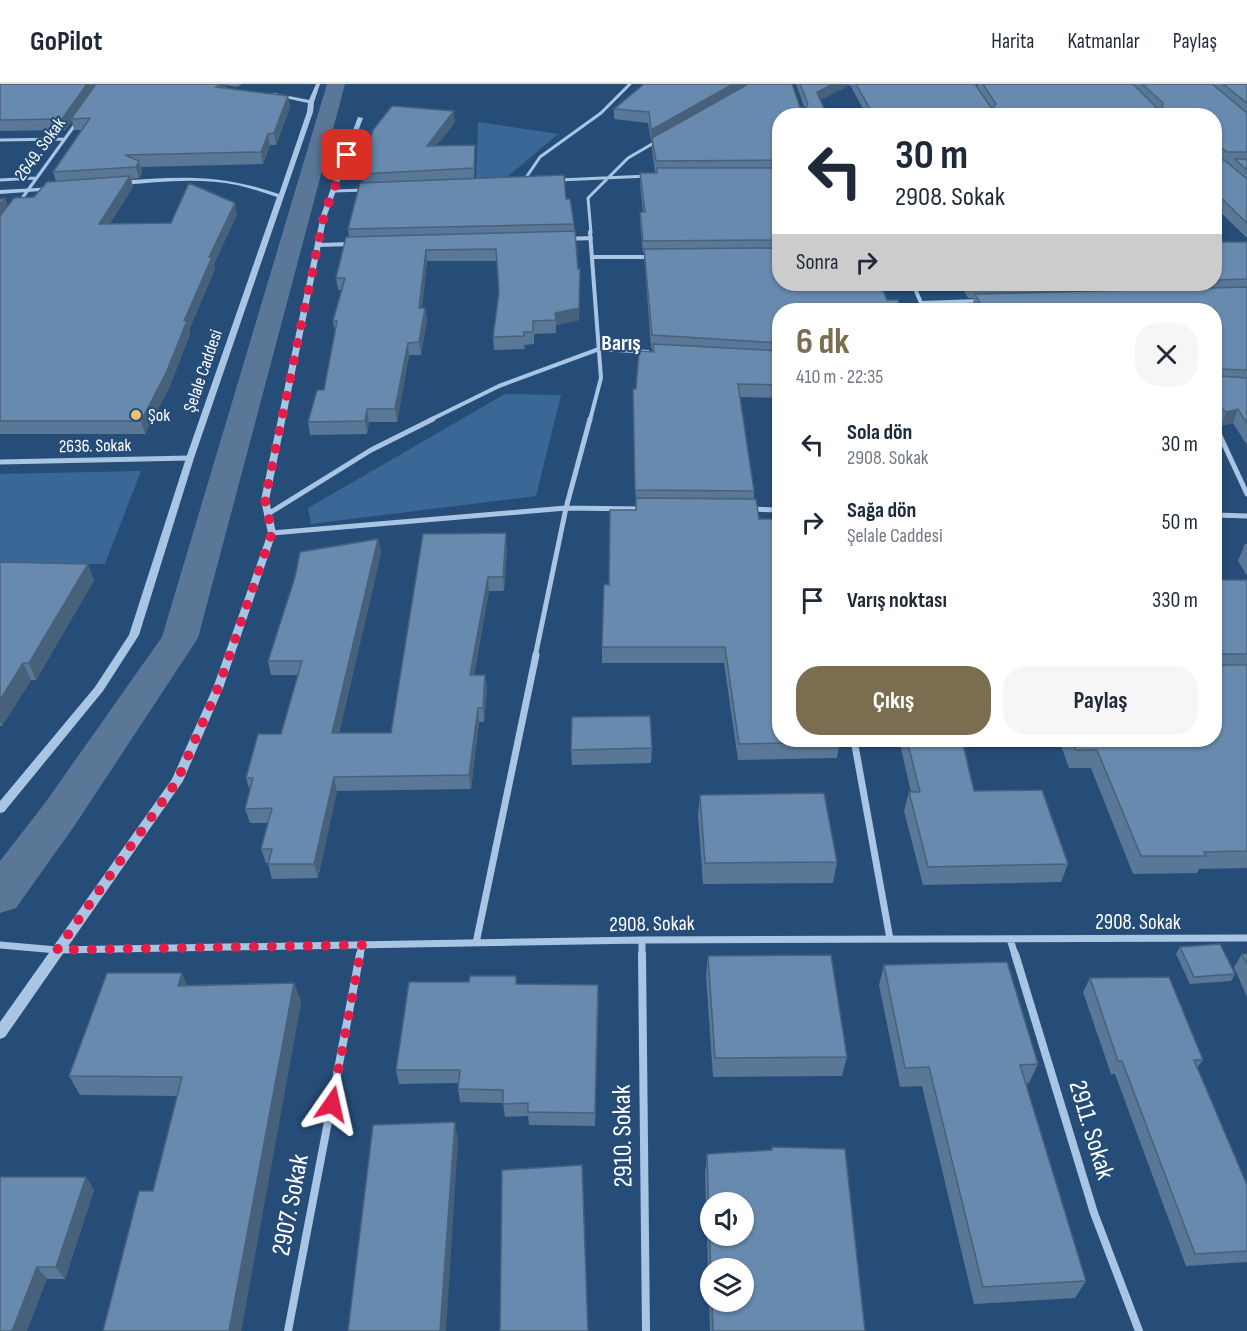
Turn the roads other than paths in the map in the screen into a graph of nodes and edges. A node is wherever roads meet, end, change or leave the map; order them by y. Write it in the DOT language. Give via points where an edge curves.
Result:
graph roads {
  1 [pos="318,84"];
  2 [pos="630,84"];
  3 [pos="264,94"];
  4 [pos="311,102"];
  5 [pos="360,118"];
  6 [pos="78,120"];
  7 [pos="669,134"];
  8 [pos="65,139"];
  9 [pos="0,140"];
  10 [pos="609,176"];
  11 [pos="655,176"];
  12 [pos="36,178"];
  13 [pos="0,180"];
  14 [pos="555,180"];
  15 [pos="533,182"];
  16 [pos="107,184"];
  17 [pos="62,187"];
  18 [pos="28,190"];
  19 [pos="369,190"];
  20 [pos="334,191"];
  21 [pos="0,192"];
  22 [pos="279,196"];
  23 [pos="17,206"];
  24 [pos="591,238"];
  25 [pos="555,239"];
  26 [pos="320,244"];
  27 [pos="355,244"];
  28 [pos="592,257"];
  29 [pos="662,257"];
  30 [pos="916,291"];
  31 [pos="991,301"];
  32 [pos="921,303"];
  33 [pos="599,350"];
  34 [pos="655,353"];
  35 [pos="1222,440"];
  36 [pos="190,458"];
  37 [pos="0,462"];
  38 [pos="1247,494"];
  39 [pos="566,508"];
  40 [pos="650,509"];
  41 [pos="744,509"];
  42 [pos="772,510"];
  43 [pos="268,514"];
  44 [pos="1222,515"];
  45 [pos="1247,516"];
  46 [pos="272,533"];
  47 [pos="855,747"];
  48 [pos="0,809"];
  49 [pos="1247,938"];
  50 [pos="890,939"];
  51 [pos="1010,939"];
  52 [pos="642,940"];
  53 [pos="476,943"];
  54 [pos="0,945"];
  55 [pos="362,945"];
  56 [pos="57,950"];
  57 [pos="0,1034"];
  58 [pos="288,1331"];
  59 [pos="646,1331"];
  60 [pos="1139,1331"];
  1 -- 4 [label="street, Şelale Caddesi"];
  2 -- 15 [label="street" via="601,113 540,157 522,183"];
  3 -- 4 [label="street"];
  4 -- 22 [label="street, Şelale Caddesi"];
  5 -- 20 [label="street"];
  6 -- 8 [label="street, 2649. Sokak"];
  7 -- 10 [label="street" via="628,158"];
  8 -- 9 [label="street"];
  8 -- 12 [label="street, 2649. Sokak"];
  10 -- 11 [label="street"];
  10 -- 14 [label="street"];
  10 -- 24 [label="street" via="588,198"];
  12 -- 13 [label="street"];
  12 -- 18 [label="street, 2649. Sokak"];
  16 -- 22 [label="street" via="205,178 233,180"];
  17 -- 18 [label="street"];
  18 -- 21 [label="street"];
  18 -- 23 [label="street, 2649. Sokak"];
  19 -- 20 [label="street"];
  20 -- 26 [label="street" via="324,215"];
  22 -- 36 [label="street, Şelale Caddesi"];
  24 -- 25 [label="street"];
  24 -- 28 [label="street"];
  26 -- 27 [label="street"];
  26 -- 43 [label="street" via="265,500"];
  28 -- 29 [label="street"];
  28 -- 33 [label="street"];
  30 -- 32 [label="street"];
  31 -- 32 [label="street"];
  33 -- 34 [label="street"];
  33 -- 39 [label="street" via="601,378"];
  33 -- 43 [label="street" via="489,391 371,450"];
  35 -- 38 [label="street"];
  36 -- 37 [label="street, 2636. Sokak"];
  36 -- 48 [label="street, Şelale Caddesi" via="134,635 99,689"];
  39 -- 40 [label="street"];
  39 -- 46 [label="street"];
  39 -- 53 [label="street"];
  41 -- 42 [label="street"];
  43 -- 46 [label="street"];
  44 -- 45 [label="street"];
  46 -- 56 [label="street" via="218,688 177,781"];
  47 -- 50 [label="street"];
  49 -- 51 [label="street, 2908. Sokak"];
  50 -- 51 [label="street, 2908. Sokak"];
  50 -- 52 [label="street, 2908. Sokak"];
  51 -- 60 [label="street, 2911. Sokak" via="1094,1213"];
  52 -- 53 [label="street, 2908. Sokak"];
  52 -- 59 [label="street, 2910. Sokak"];
  53 -- 55 [label="street, 2908. Sokak"];
  54 -- 56 [label="street, 2908. Sokak"];
  55 -- 56 [label="street, 2908. Sokak"];
  55 -- 58 [label="street, 2907. Sokak"];
  56 -- 57 [label="street"];
}
